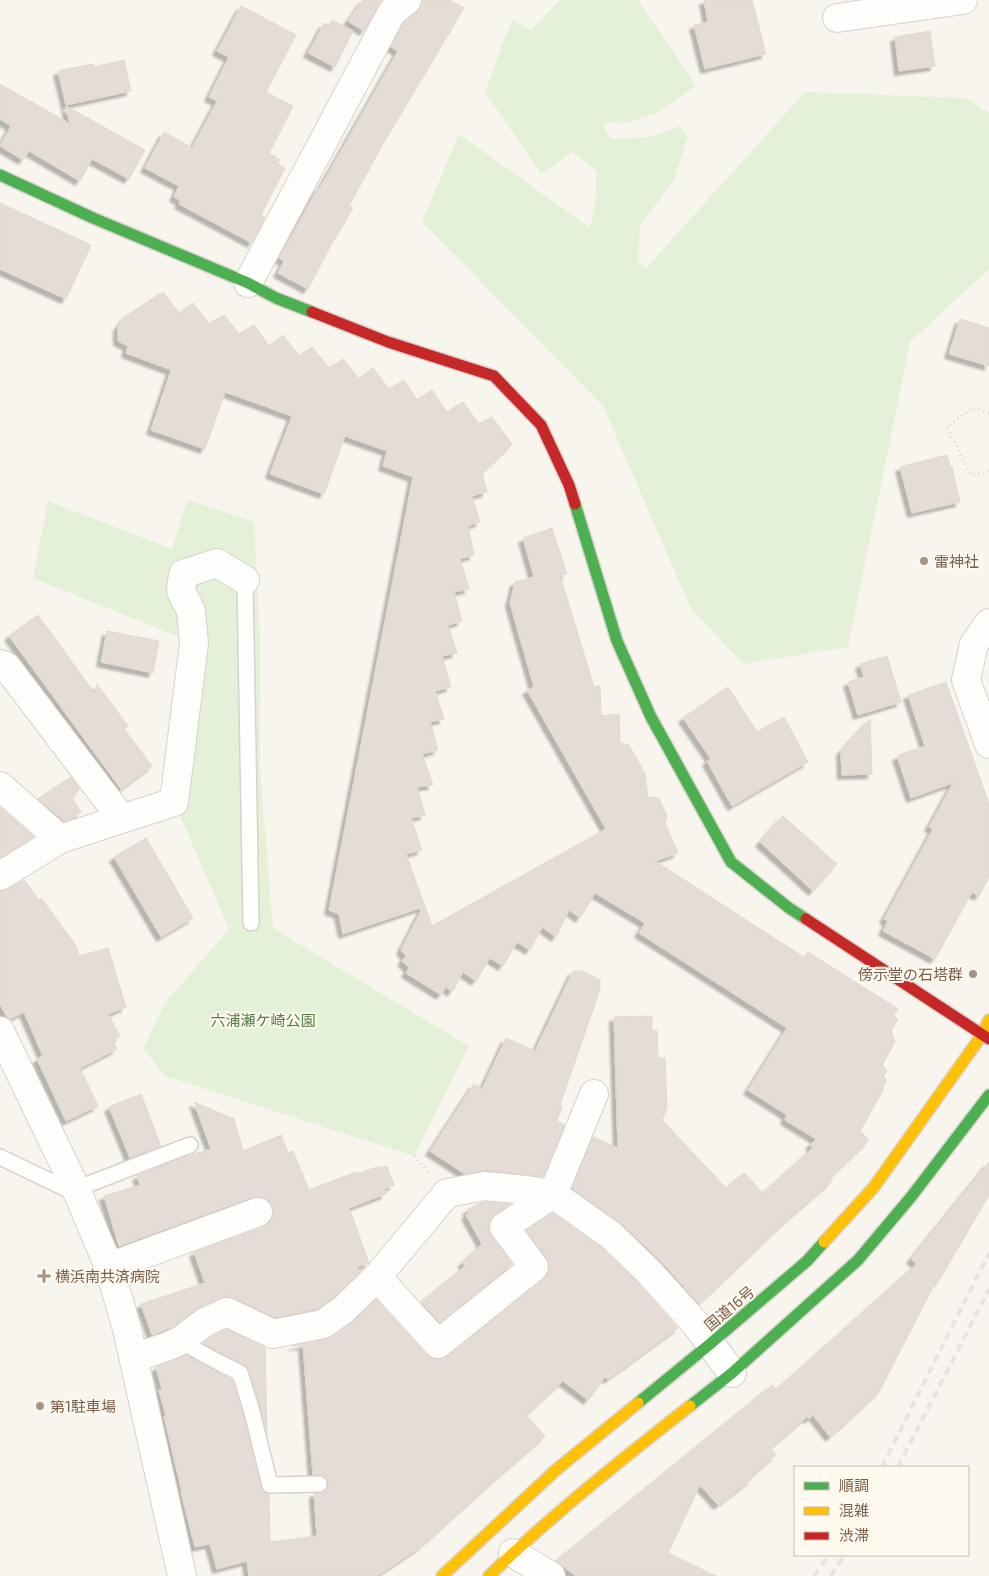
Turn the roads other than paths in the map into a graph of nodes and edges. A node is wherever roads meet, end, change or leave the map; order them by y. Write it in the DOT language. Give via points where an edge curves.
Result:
graph roads {
  1 [pos="407,0"];
  2 [pos="963,0"];
  3 [pos="838,18"];
  4 [pos="0,176"];
  5 [pos="248,283"];
  6 [pos="245,580"];
  7 [pos="989,623"];
  8 [pos="0,664"];
  9 [pos="989,744"];
  10 [pos="0,786"];
  11 [pos="122,819"];
  12 [pos="60,839"];
  13 [pos="0,876"];
  14 [pos="251,923"];
  15 [pos="989,1020"];
  16 [pos="0,1031"];
  17 [pos="985,1037"];
  18 [pos="594,1094"];
  19 [pos="989,1096"];
  20 [pos="190,1145"];
  21 [pos="0,1156"];
  22 [pos="77,1192"];
  23 [pos="553,1194"];
  24 [pos="258,1212"];
  25 [pos="109,1268"];
  26 [pos="377,1277"];
  27 [pos="180,1340"];
  28 [pos="710,1344"];
  29 [pos="134,1358"];
  30 [pos="732,1374"];
  31 [pos="319,1484"];
  32 [pos="513,1553"];
  33 [pos="182,1576"];
  34 [pos="442,1576"];
  35 [pos="489,1576"];
  36 [pos="551,1576"];
  1 -- 5 [label="street" via="392,12"];
  2 -- 3 [label="street"];
  4 -- 5 [label="main road"];
  5 -- 17 [label="main road" via="276,298 388,342 494,376 541,425 569,485 616,641 651,717 731,862 789,908"];
  6 -- 11 [label="street" via="217,563 183,574 181,592 191,611 194,643 174,802"];
  6 -- 14 [label="lane"];
  7 -- 9 [label="street" via="974,644 966,680"];
  8 -- 11 [label="street" via="6,666"];
  10 -- 12 [label="street"];
  11 -- 12 [label="street"];
  12 -- 13 [label="street"];
  15 -- 17 [label="main road, 国道16号"];
  16 -- 22 [label="street"];
  17 -- 28 [label="main road, 国道16号" via="874,1187 807,1261"];
  18 -- 23 [label="street"];
  19 -- 30 [label="main road" via="858,1260"];
  20 -- 22 [label="lane"];
  21 -- 22 [label="lane"];
  22 -- 25 [label="street"];
  23 -- 26 [label="street" via="485,1186 447,1193"];
  23 -- 26 [label="street" via="504,1227 534,1267 438,1344"];
  23 -- 28 [label="street" via="612,1236 676,1301"];
  24 -- 25 [label="street"];
  25 -- 29 [label="street"];
  26 -- 27 [label="street" via="343,1310 323,1324 273,1334 227,1312 205,1322"];
  27 -- 29 [label="street"];
  27 -- 31 [label="lane" via="240,1373 270,1485"];
  28 -- 30 [label="street"];
  28 -- 34 [label="main road, 国道16号" via="556,1470"];
  29 -- 33 [label="street"];
  30 -- 32 [label="main road" via="620,1461"];
  32 -- 35 [label="main road"];
  32 -- 36 [label="street"];
}
